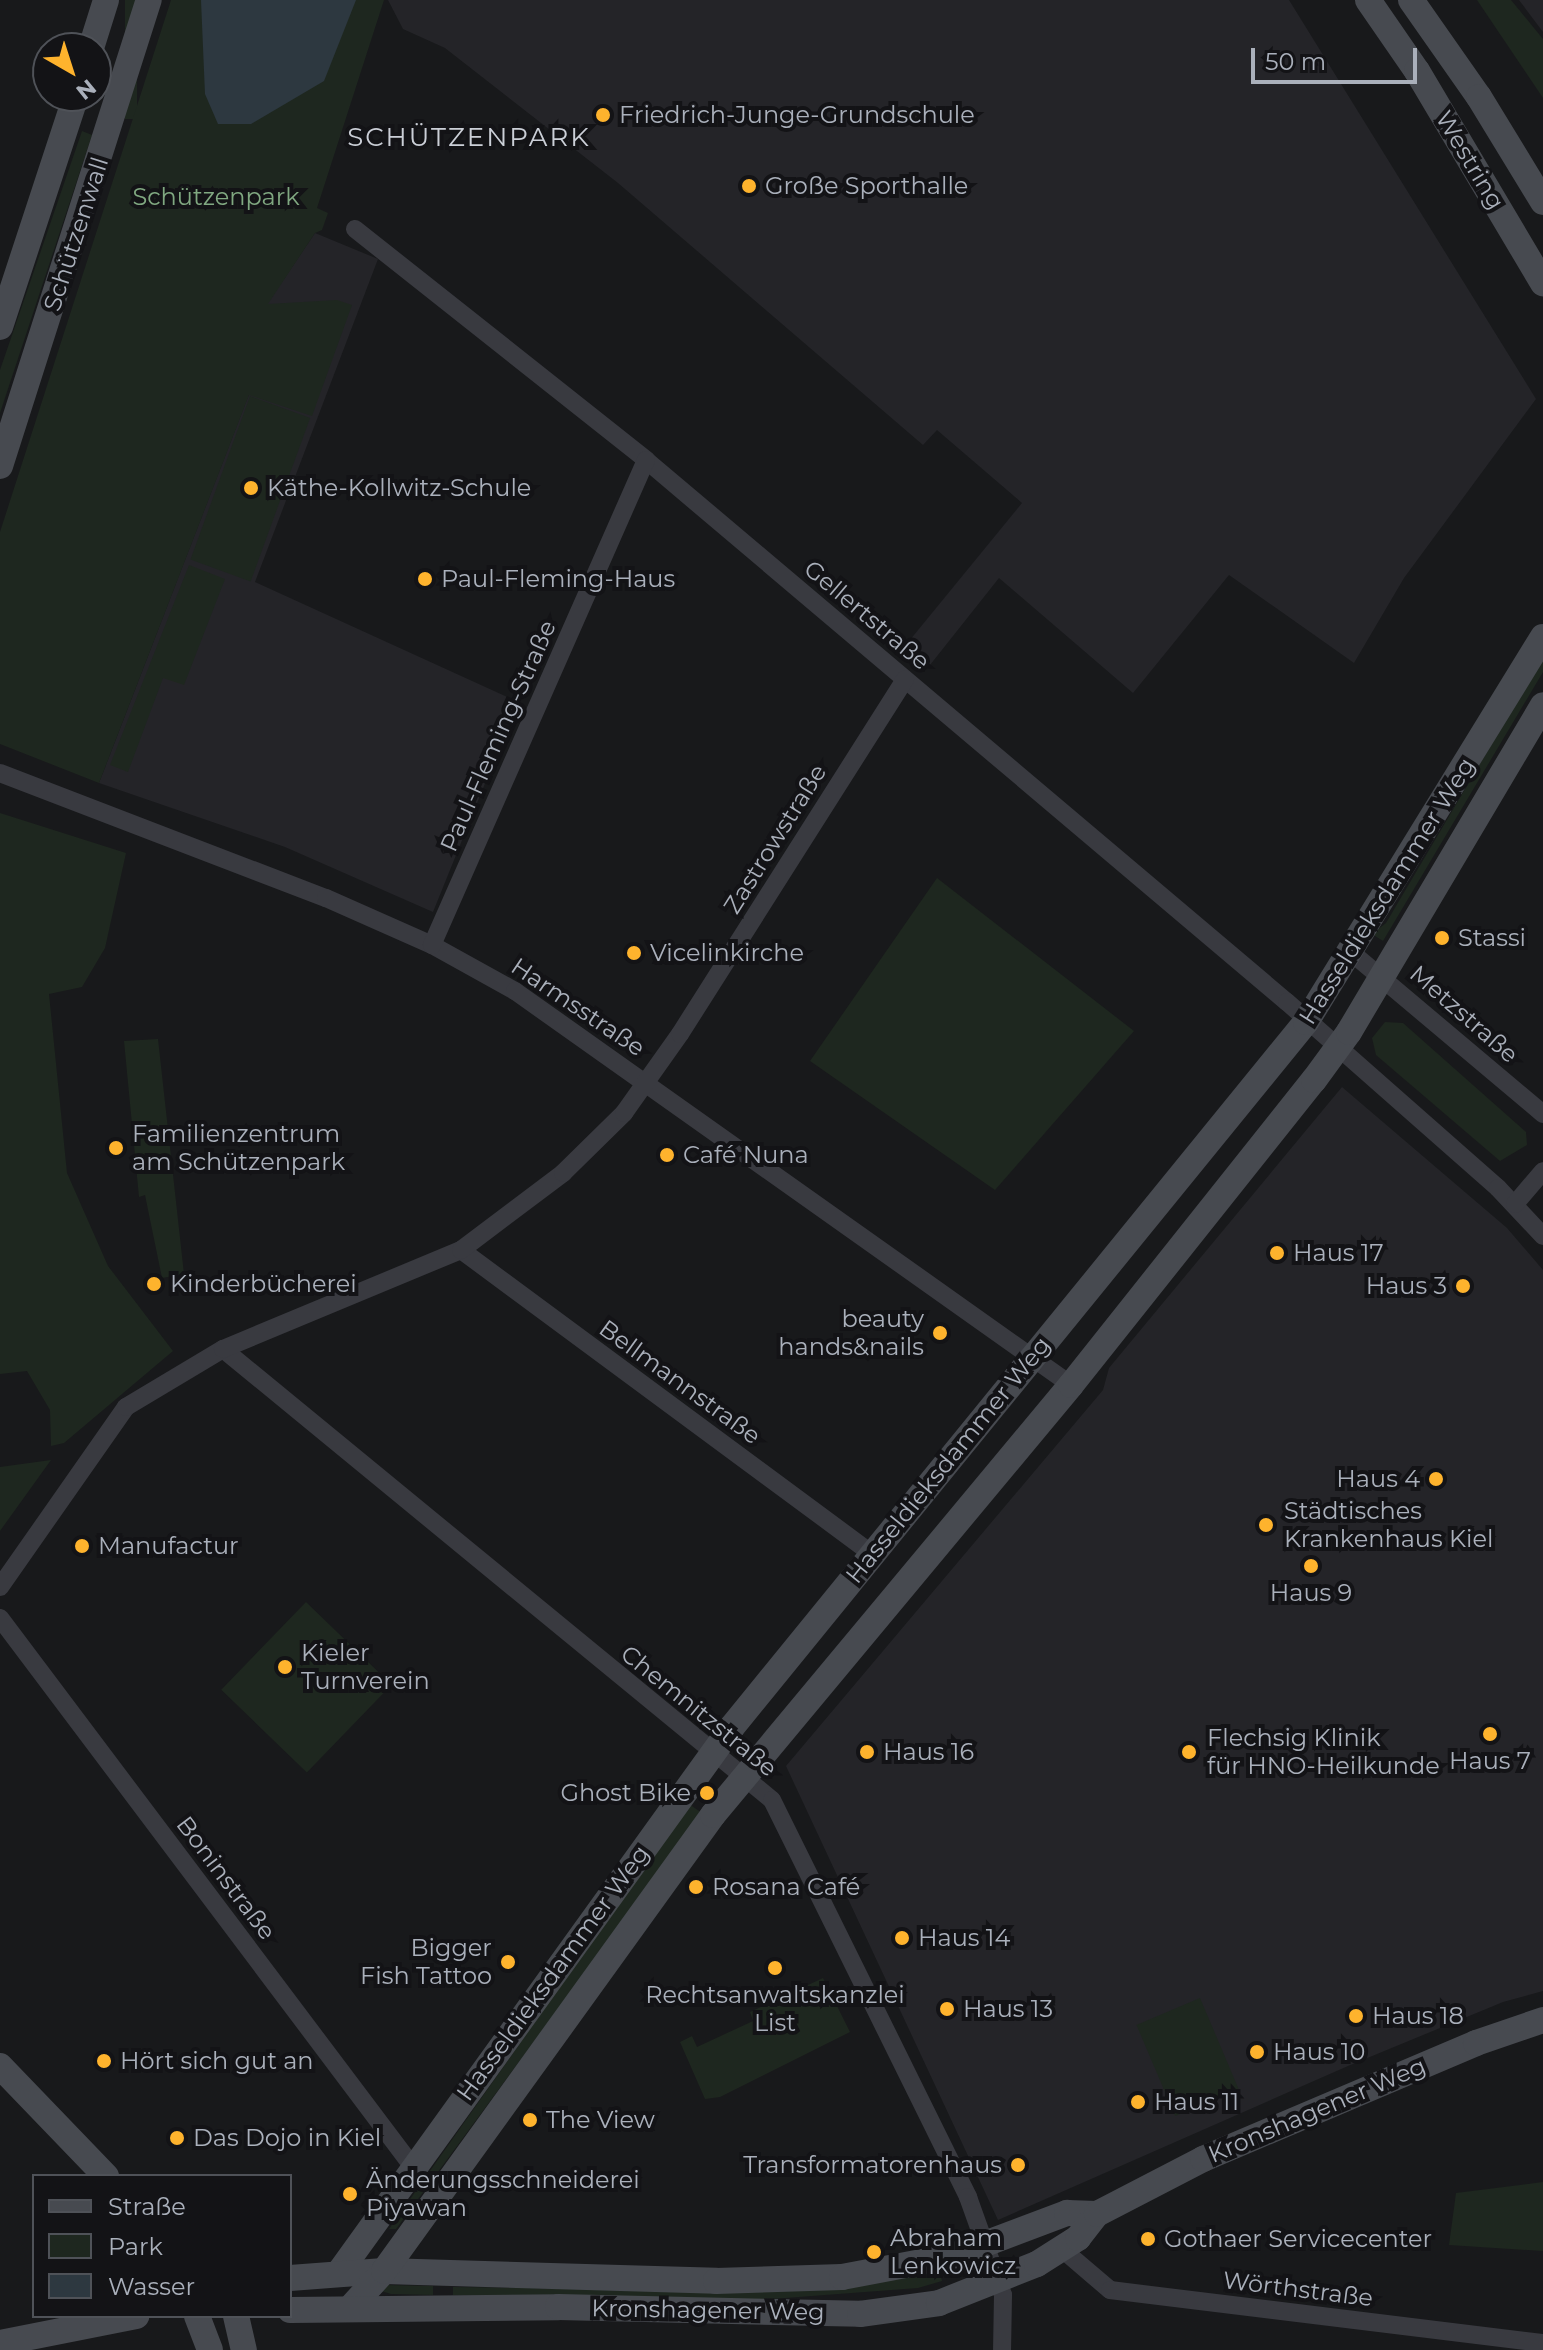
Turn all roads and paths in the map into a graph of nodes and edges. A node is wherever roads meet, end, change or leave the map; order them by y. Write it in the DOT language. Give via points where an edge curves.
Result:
graph roads {
  1 [pos="106,0"];
  2 [pos="149,0"];
  3 [pos="1368,0"];
  4 [pos="1411,0"];
  5 [pos="96,32"];
  6 [pos="71,112"];
  7 [pos="1543,202"];
  8 [pos="355,229"];
  9 [pos="1543,283"];
  10 [pos="0,327"];
  11 [pos="646,460"];
  12 [pos="0,466"];
  13 [pos="1543,637"];
  14 [pos="905,679"];
  15 [pos="1543,705"];
  16 [pos="0,773"];
  17 [pos="432,945"];
  18 [pos="1352,953"];
  19 [pos="1383,975"];
  20 [pos="1306,1022"];
  21 [pos="1337,1049"];
  22 [pos="646,1082"];
  23 [pos="1543,1114"];
  24 [pos="1543,1171"];
  25 [pos="1515,1204"];
  26 [pos="1543,1236"];
  27 [pos="461,1250"];
  28 [pos="223,1349"];
  29 [pos="1033,1356"];
  30 [pos="1071,1385"];
  31 [pos="871,1553"];
  32 [pos="0,1587"];
  33 [pos="0,1618"];
  34 [pos="713,1751"];
  35 [pos="745,1778"];
  36 [pos="1543,2020"];
  37 [pos="0,2066"];
  38 [pos="413,2167"];
  39 [pos="104,2174"];
  40 [pos="1097,2214"];
  41 [pos="987,2245"];
  42 [pos="1062,2249"];
  43 [pos="384,2271"];
  44 [pos="338,2274"];
  45 [pos="292,2278"];
  46 [pos="999,2282"];
  47 [pos="352,2306"];
  48 [pos="292,2310"];
  49 [pos="126,2318"];
  50 [pos="198,2318"];
  51 [pos="236,2318"];
  52 [pos="0,2343"];
  53 [pos="1543,2343"];
  54 [pos="210,2350"];
  55 [pos="244,2350"];
  56 [pos="1002,2350"];
  1 -- 5 [label="street"];
  2 -- 12 [label="street, Schützenwall"];
  3 -- 9 [label="street, Westring" via="1417,71"];
  4 -- 7 [label="street, Westring"];
  6 -- 10 [label="street, Schützenwall"];
  8 -- 11 [label="street, Gellertstraße"];
  11 -- 14 [label="street, Gellertstraße"];
  11 -- 17 [label="street, Paul-Fleming-Straße"];
  13 -- 18 [label="street, Hasseldieksdammer Weg"];
  14 -- 20 [label="street, Gellertstraße"];
  14 -- 22 [label="street, Zastrowstraße"];
  15 -- 19 [label="street, Hasseldieksdammer Weg"];
  16 -- 17 [label="street, Harmsstraße" via="326,898"];
  17 -- 22 [label="street, Harmsstraße" via="515,991"];
  18 -- 19 [label="street, Metzstraße"];
  18 -- 20 [label="street, Hasseldieksdammer Weg"];
  19 -- 21 [label="street, Hasseldieksdammer Weg"];
  19 -- 23 [label="street, Metzstraße"];
  20 -- 21 [label="street, Gellertstraße"];
  20 -- 29 [label="street, Hasseldieksdammer Weg"];
  21 -- 25 [label="street"];
  21 -- 30 [label="street, Hasseldieksdammer Weg"];
  22 -- 27 [label="street, Zastrowstraße" via="624,1113 563,1173"];
  22 -- 29 [label="street, Harmsstraße" via="672,1107"];
  24 -- 25 [label="street"];
  25 -- 26 [label="street"];
  27 -- 28 [label="street, Zastrowstraße"];
  27 -- 31 [label="street, Bellmannstraße"];
  28 -- 32 [label="street, Zastrowstraße" via="126,1407"];
  28 -- 34 [label="street, Chemnitzstraße"];
  29 -- 30 [label="street, Harmsstraße"];
  29 -- 31 [label="street, Hasseldieksdammer Weg"];
  30 -- 35 [label="street, Hasseldieksdammer Weg"];
  31 -- 34 [label="street, Hasseldieksdammer Weg"];
  33 -- 38 [label="street, Boninstraße"];
  34 -- 35 [label="street, Chemnitzstraße"];
  34 -- 38 [label="street, Hasseldieksdammer Weg"];
  35 -- 41 [label="street, Chemnitzstraße" via="772,1800 940,2135"];
  35 -- 43 [label="street, Hasseldieksdammer Weg" via="490,2119"];
  36 -- 40 [label="street, Kronshagener Weg" via="1476,2043 1203,2159"];
  37 -- 39 [label="street"];
  38 -- 44 [label="street, Hasseldieksdammer Weg"];
  40 -- 41 [label="street, Kronshagener Weg" via="1067,2213"];
  40 -- 42 [label="street, Kronshagener Weg"];
  41 -- 43 [label="street, Kronshagener Weg" via="901,2269 810,2279"];
  41 -- 46 [label="street, Chemnitzstraße"];
  42 -- 46 [label="street, Kronshagener Weg"];
  42 -- 53 [label="street, Wörthstraße" via="1110,2290"];
  43 -- 44 [label="street, Kronshagener Weg"];
  43 -- 47 [label="street, Hasseldieksdammer Weg"];
  44 -- 45 [label="street, Kronshagener Weg"];
  46 -- 47 [label="street, Kronshagener Weg" via="939,2303 860,2314"];
  46 -- 56 [label="street, Chemnitzstraße"];
  47 -- 48 [label="street, Kronshagener Weg"];
  49 -- 52 [label="street"];
  50 -- 54 [label="street"];
  51 -- 55 [label="street"];
}
